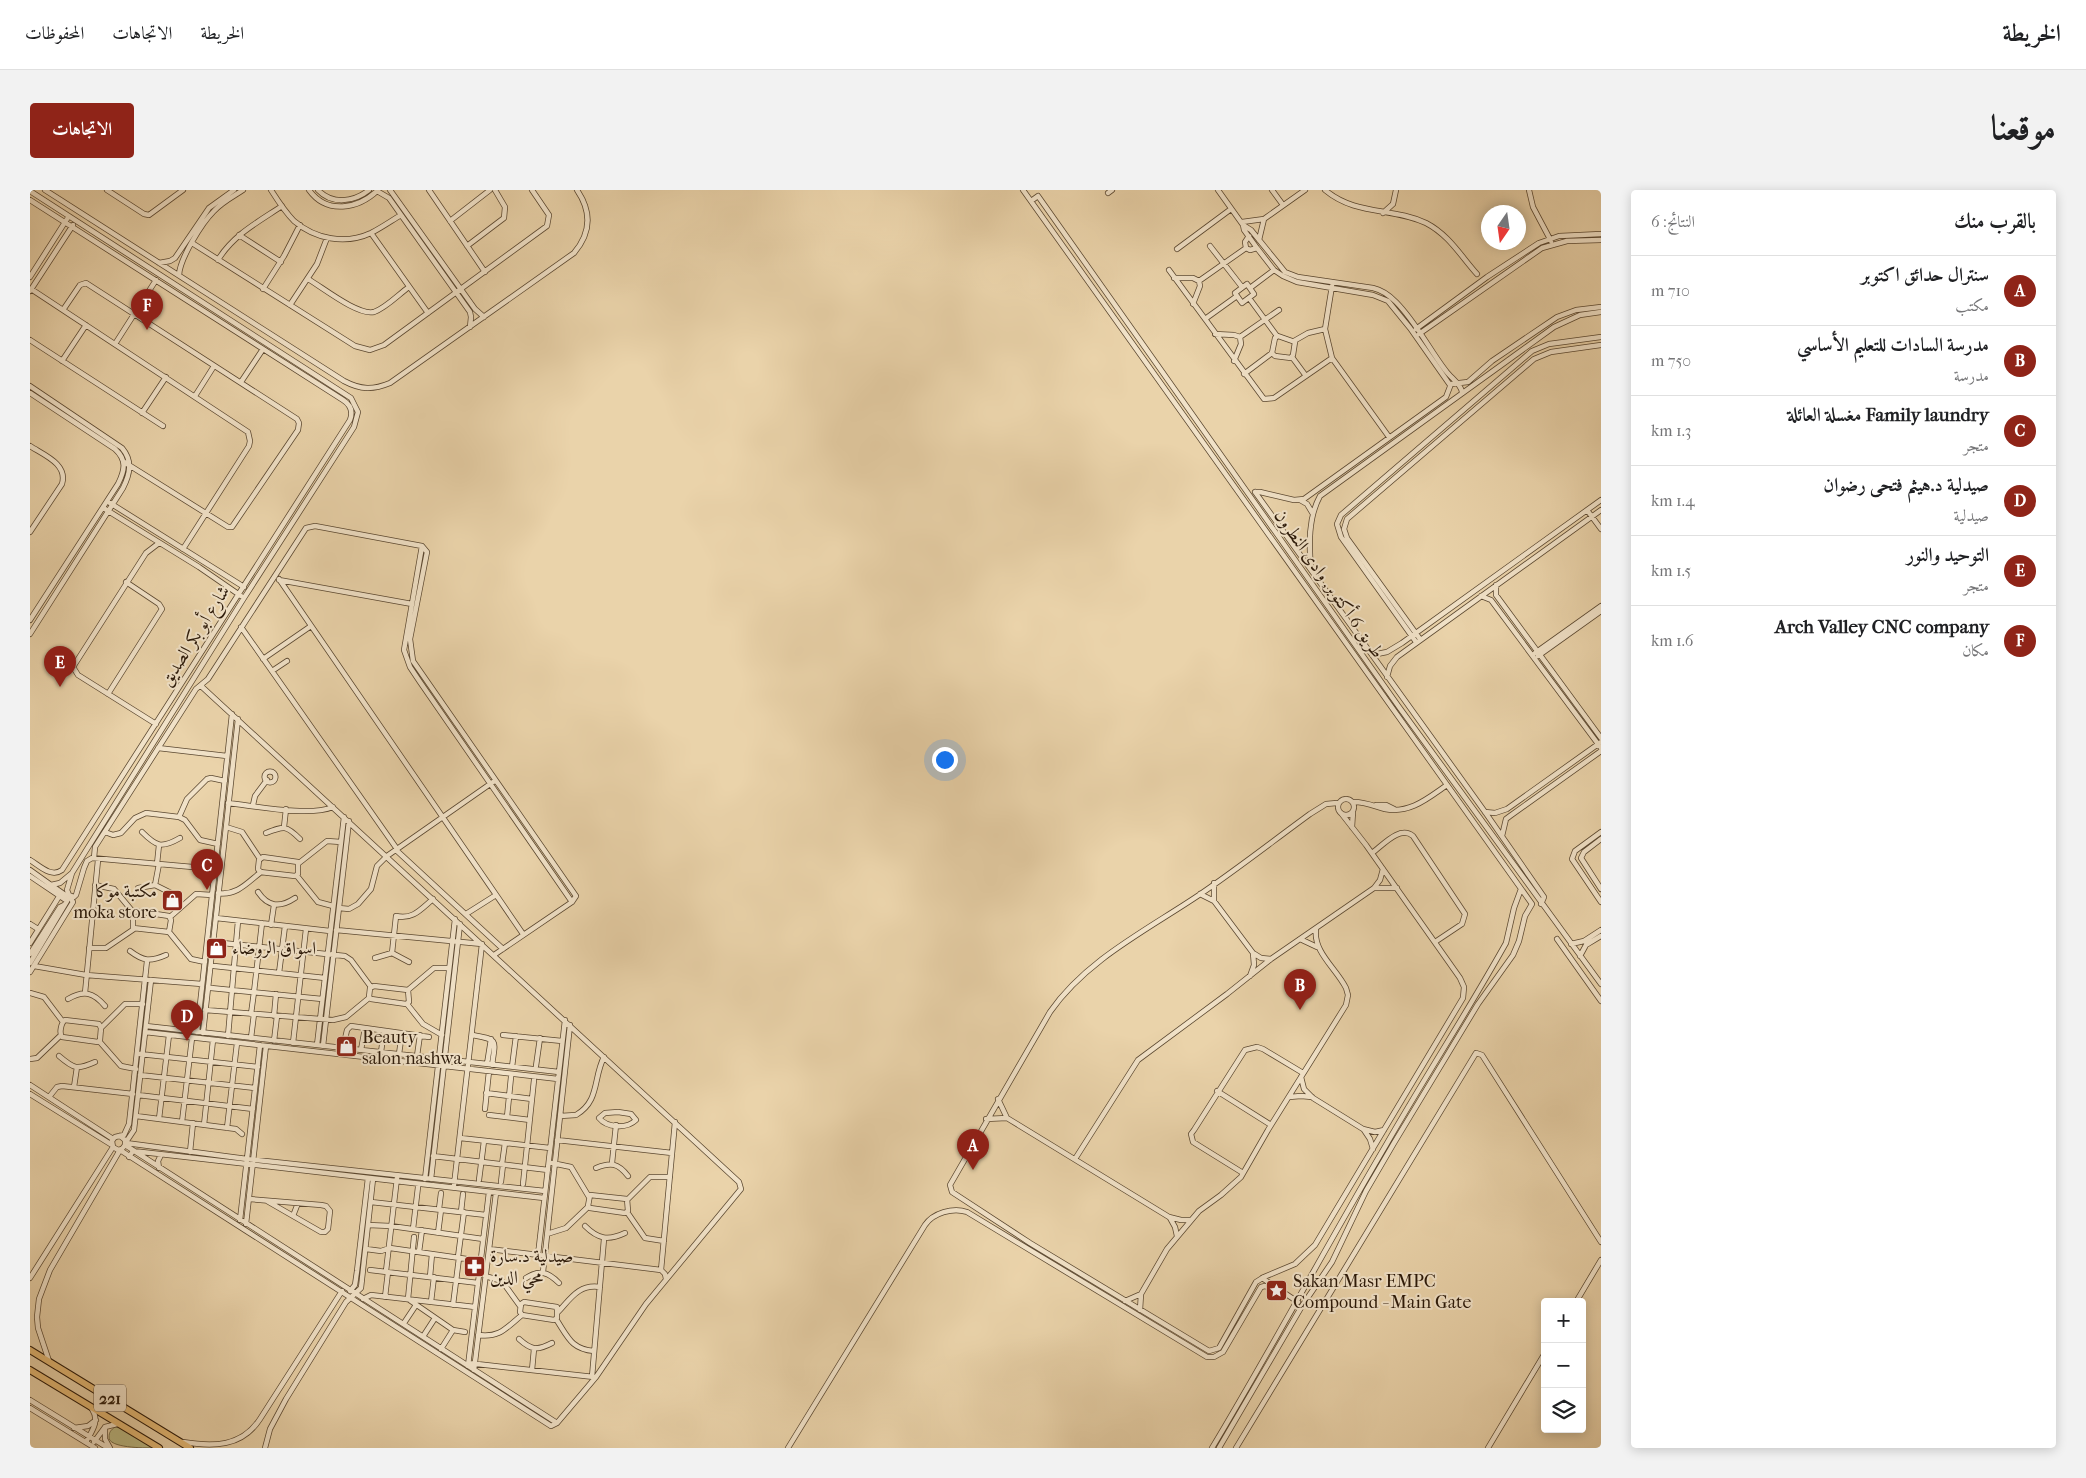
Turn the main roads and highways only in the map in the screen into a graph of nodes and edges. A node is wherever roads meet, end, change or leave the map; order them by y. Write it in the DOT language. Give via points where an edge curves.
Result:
graph roads {
  1 [pos="30,1350"];
  2 [pos="30,1370"];
  3 [pos="159,1448"];
  4 [pos="190,1448"];
  1 -- 4 [label="highway, 221"];
  2 -- 3 [label="highway, 221"];
}
